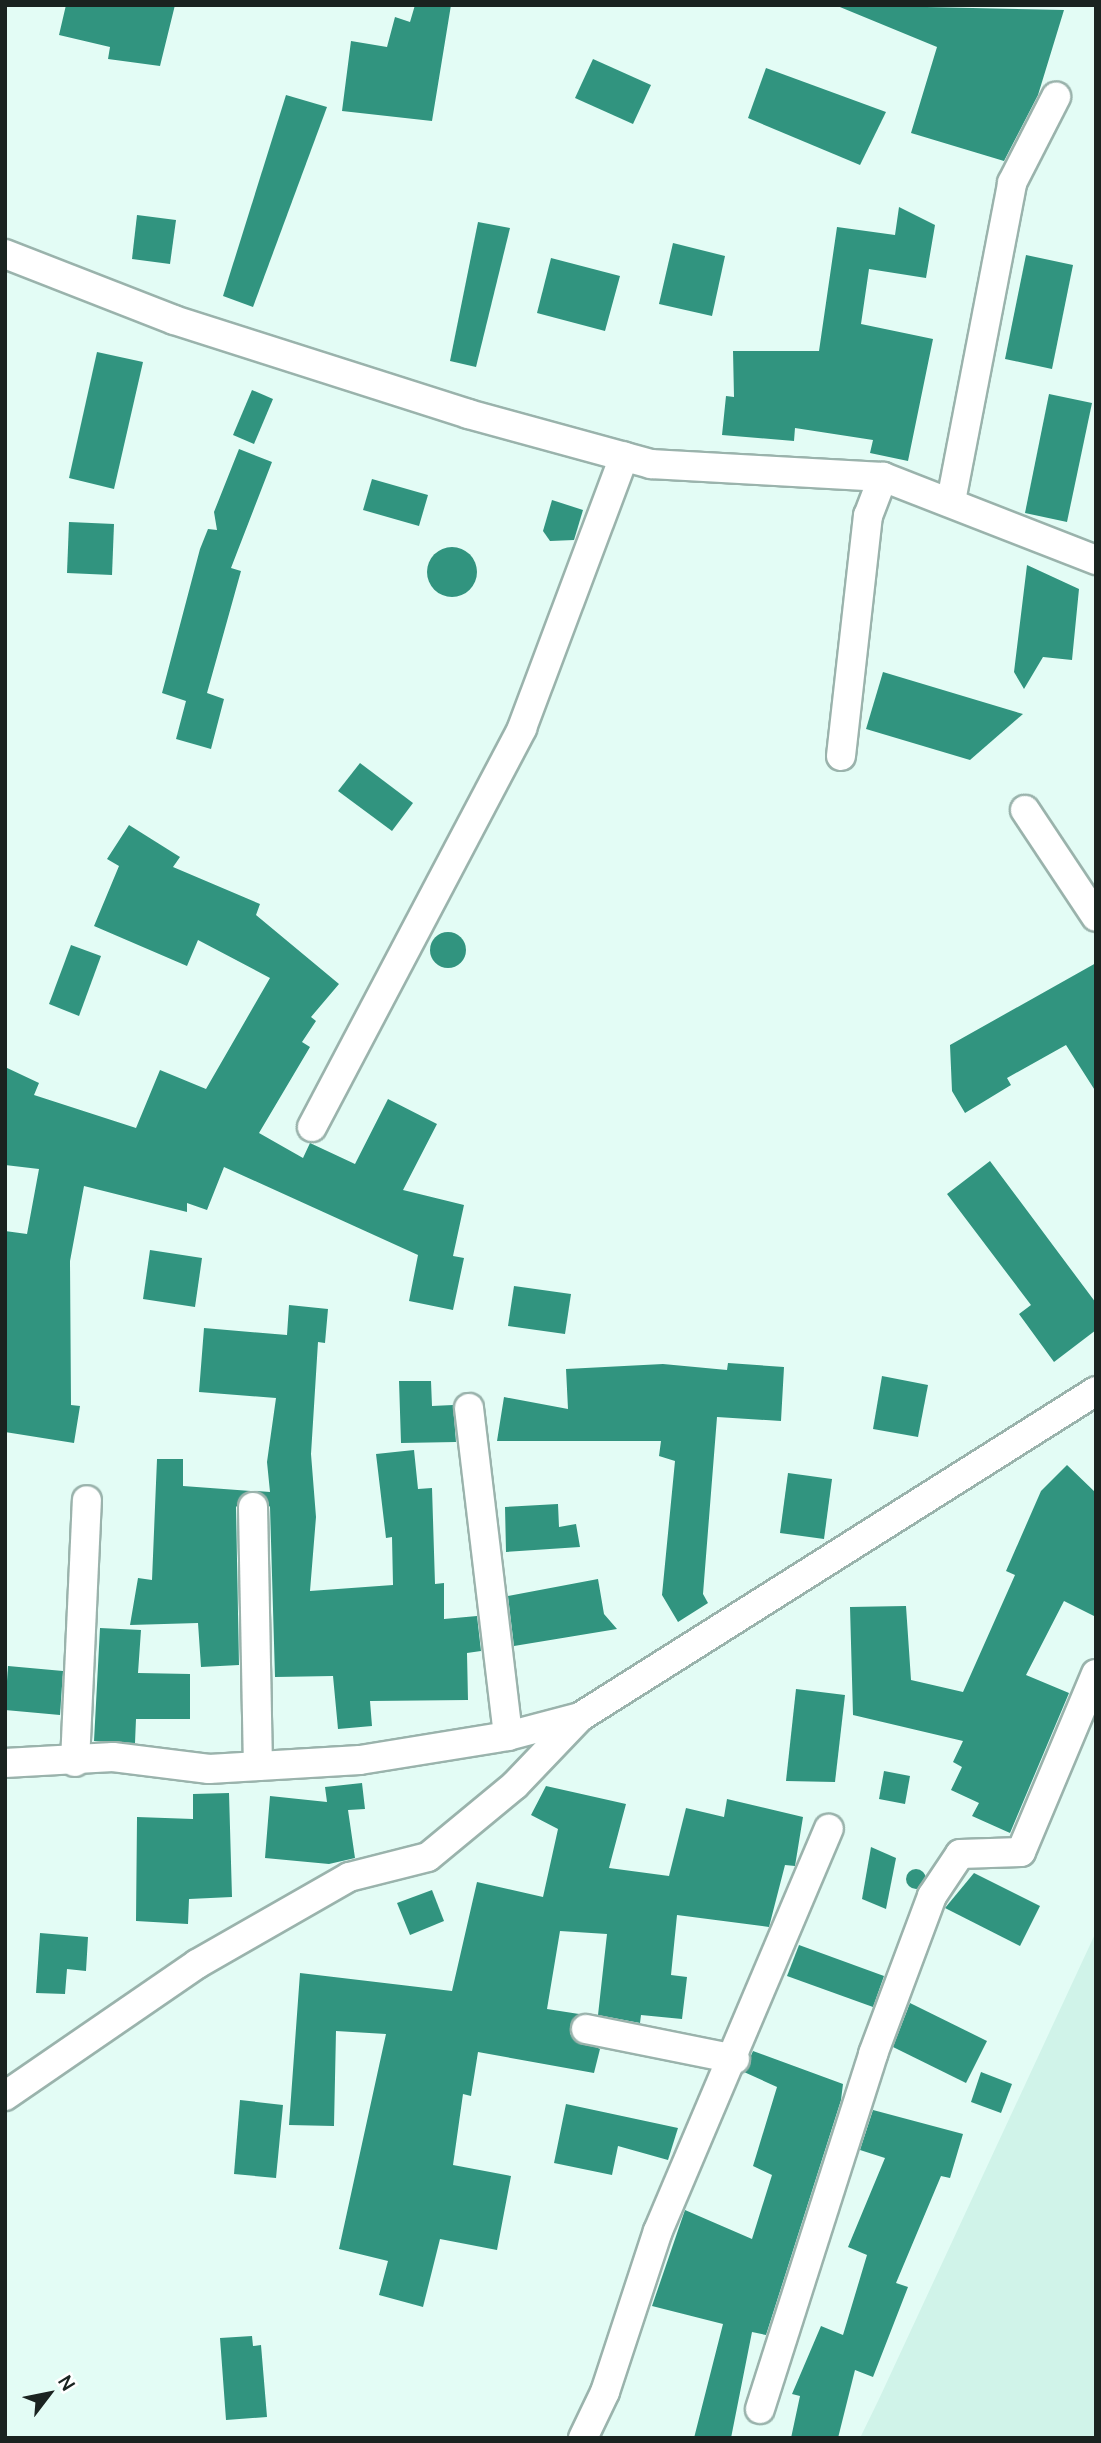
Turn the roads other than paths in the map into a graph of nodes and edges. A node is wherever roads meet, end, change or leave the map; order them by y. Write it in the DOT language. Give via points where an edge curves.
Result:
graph roads {
  1 [pos="1056,97"];
  2 [pos="5,254"];
  3 [pos="624,457"];
  4 [pos="883,477"];
  5 [pos="951,501"];
  6 [pos="1096,559"];
  7 [pos="841,756"];
  8 [pos="1025,810"];
  9 [pos="1096,918"];
  10 [pos="312,1127"];
  11 [pos="1096,1391"];
  12 [pos="469,1408"];
  13 [pos="87,1500"];
  14 [pos="253,1507"];
  15 [pos="1096,1674"];
  16 [pos="580,1717"];
  17 [pos="508,1736"];
  18 [pos="75,1762"];
  19 [pos="5,1763"];
  20 [pos="258,1766"];
  21 [pos="829,1829"];
  22 [pos="586,2029"];
  23 [pos="735,2059"];
  24 [pos="5,2096"];
  25 [pos="760,2409"];
  26 [pos="583,2438"];
  1 -- 5 [label="street" via="1012,183"];
  2 -- 3 [label="street" via="292,359"];
  3 -- 4 [label="street" via="712,469"];
  3 -- 10 [label="street" via="522,728"];
  4 -- 5 [label="street"];
  4 -- 7 [label="street" via="868,516"];
  5 -- 6 [label="street"];
  8 -- 9 [label="street"];
  11 -- 16 [label="street"];
  12 -- 17 [label="street"];
  13 -- 18 [label="street"];
  14 -- 20 [label="street"];
  15 -- 25 [label="street" via="1021,1852 960,1854 932,1896 873,2054"];
  16 -- 17 [label="street"];
  16 -- 24 [label="street" via="514,1785 428,1857 349,1877 197,1964"];
  17 -- 20 [label="street" via="360,1760"];
  18 -- 19 [label="street"];
  18 -- 20 [label="street" via="113,1757 209,1769"];
  21 -- 23 [label="street"];
  22 -- 23 [label="street"];
  23 -- 26 [label="street" via="658,2231 605,2392"];
}
